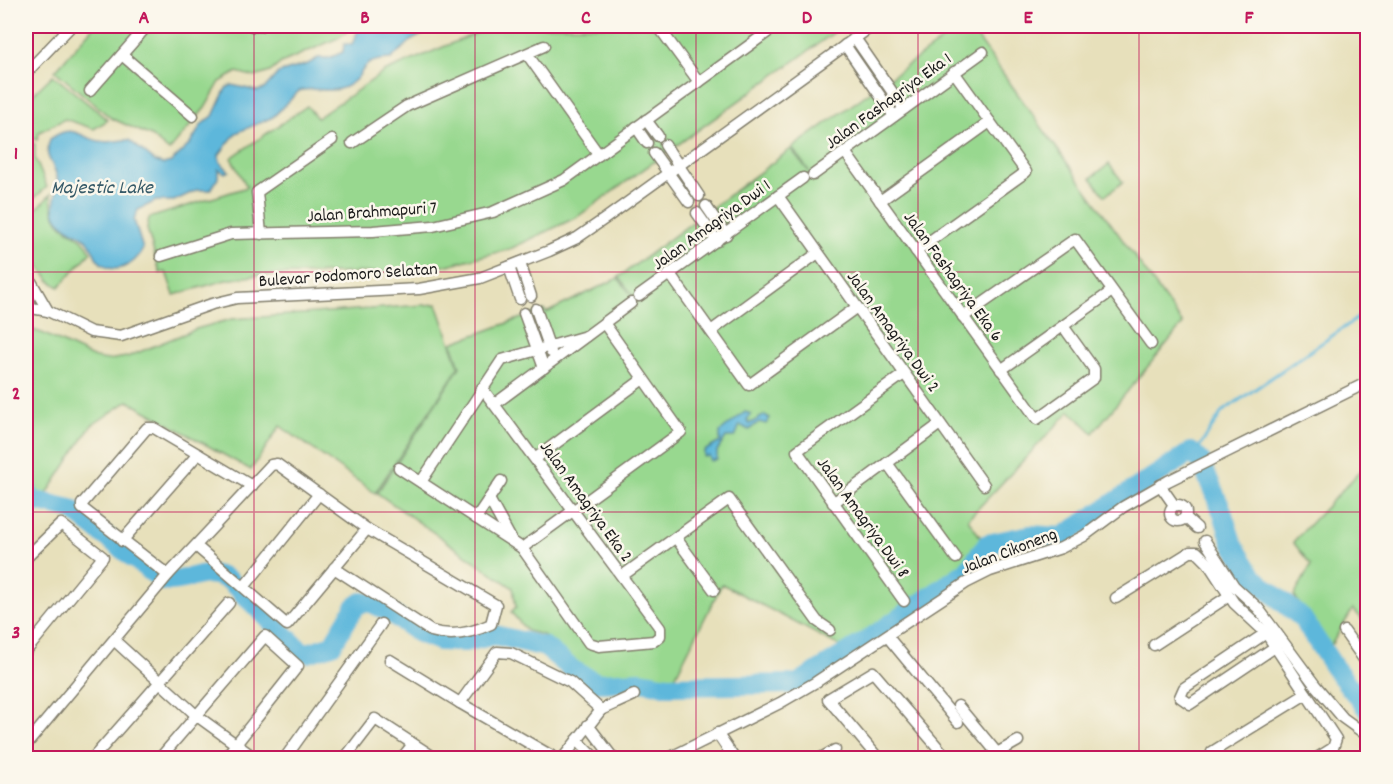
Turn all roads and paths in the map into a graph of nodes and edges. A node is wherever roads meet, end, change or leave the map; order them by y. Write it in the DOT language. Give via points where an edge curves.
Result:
graph roads {
  1 [pos="71,26"];
  2 [pos="147,26"];
  3 [pos="252,26"];
  4 [pos="260,26"];
  5 [pos="658,26"];
  6 [pos="776,26"];
  7 [pos="873,26"];
  8 [pos="850,42"];
  9 [pos="544,46"];
  10 [pos="983,52"];
  11 [pos="528,54"];
  12 [pos="122,55"];
  13 [pos="954,72"];
  14 [pos="26,73"];
  15 [pos="699,82"];
  16 [pos="90,91"];
  17 [pos="904,109"];
  18 [pos="193,116"];
  19 [pos="894,116"];
  20 [pos="646,120"];
  21 [pos="990,122"];
  22 [pos="636,127"];
  23 [pos="658,136"];
  24 [pos="332,140"];
  25 [pos="352,143"];
  26 [pos="647,143"];
  27 [pos="665,145"];
  28 [pos="845,152"];
  29 [pos="654,153"];
  30 [pos="599,155"];
  31 [pos="679,164"];
  32 [pos="668,172"];
  33 [pos="808,177"];
  34 [pos="777,196"];
  35 [pos="880,201"];
  36 [pos="701,209"];
  37 [pos="261,234"];
  38 [pos="721,238"];
  39 [pos="916,251"];
  40 [pos="818,253"];
  41 [pos="161,256"];
  42 [pos="520,263"];
  43 [pos="508,267"];
  44 [pos="670,274"];
  45 [pos="27,275"];
  46 [pos="1112,291"];
  47 [pos="26,299"];
  48 [pos="857,307"];
  49 [pos="26,308"];
  50 [pos="536,309"];
  51 [pos="48,311"];
  52 [pos="524,313"];
  53 [pos="963,317"];
  54 [pos="604,323"];
  55 [pos="1063,326"];
  56 [pos="711,331"];
  57 [pos="586,336"];
  58 [pos="1150,344"];
  59 [pos="549,347"];
  60 [pos="537,351"];
  61 [pos="554,360"];
  62 [pos="544,368"];
  63 [pos="1001,370"];
  64 [pos="904,374"];
  65 [pos="643,379"];
  66 [pos="1368,382"];
  67 [pos="482,388"];
  68 [pos="496,403"];
  69 [pos="940,424"];
  70 [pos="198,454"];
  71 [pos="536,458"];
  72 [pos="887,463"];
  73 [pos="399,468"];
  74 [pos="421,482"];
  75 [pos="501,482"];
  76 [pos="984,485"];
  77 [pos="1160,485"];
  78 [pos="252,486"];
  79 [pos="319,494"];
  80 [pos="489,499"];
  81 [pos="833,503"];
  82 [pos="573,510"];
  83 [pos="476,518"];
  84 [pos="1197,528"];
  85 [pos="367,529"];
  86 [pos="676,538"];
  87 [pos="122,541"];
  88 [pos="1204,541"];
  89 [pos="518,545"];
  90 [pos="196,546"];
  91 [pos="26,558"];
  92 [pos="956,558"];
  93 [pos="334,568"];
  94 [pos="621,576"];
  95 [pos="165,580"];
  96 [pos="244,587"];
  97 [pos="714,590"];
  98 [pos="1229,596"];
  99 [pos="1116,598"];
  100 [pos="904,601"];
  101 [pos="229,603"];
  102 [pos="381,624"];
  103 [pos="830,630"];
  104 [pos="1344,631"];
  105 [pos="887,636"];
  106 [pos="1272,638"];
  107 [pos="115,640"];
  108 [pos="1154,645"];
  109 [pos="26,651"];
  110 [pos="390,660"];
  111 [pos="1368,665"];
  112 [pos="816,682"];
  113 [pos="159,683"];
  114 [pos="1306,694"];
  115 [pos="634,695"];
  116 [pos="828,699"];
  117 [pos="460,703"];
  118 [pos="958,706"];
  119 [pos="601,710"];
  120 [pos="197,716"];
  121 [pos="958,722"];
  122 [pos="588,725"];
  123 [pos="717,733"];
  124 [pos="1367,734"];
  125 [pos="576,740"];
  126 [pos="1018,741"];
  127 [pos="413,744"];
  128 [pos="26,745"];
  129 [pos="237,745"];
  130 [pos="835,750"];
  131 [pos="1212,752"];
  132 [pos="993,756"];
  133 [pos="93,759"];
  134 [pos="160,759"];
  135 [pos="225,759"];
  136 [pos="255,759"];
  137 [pos="285,759"];
  138 [pos="345,759"];
  139 [pos="402,759"];
  140 [pos="435,759"];
  141 [pos="555,759"];
  142 [pos="563,759"];
  143 [pos="595,759"];
  144 [pos="613,759"];
  145 [pos="669,759"];
  146 [pos="734,759"];
  147 [pos="821,759"];
  148 [pos="878,759"];
  149 [pos="947,759"];
  150 [pos="1317,759"];
  1 -- 14 [label="street"];
  2 -- 12 [label="street"];
  3 -- 4 [label="street"];
  5 -- 15 [label="street"];
  6 -- 15 [label="street, Jalan Brahmapuri 7"];
  7 -- 8 [label="street, Bulevar Podomoro Selatan"];
  8 -- 17 [label="street"];
  8 -- 19 [label="street"];
  8 -- 31 [label="street, Bulevar Podomoro Selatan"];
  9 -- 11 [label="street"];
  10 -- 13 [label="street, Jalan Fashagriya Eka 1"];
  11 -- 25 [label="street" via="407,106"];
  11 -- 30 [label="street"];
  12 -- 16 [label="street"];
  12 -- 18 [label="street"];
  13 -- 17 [label="street, Jalan Fashagriya Eka 1"];
  13 -- 21 [label="street"];
  15 -- 20 [label="street, Jalan Brahmapuri 7"];
  17 -- 19 [label="street, Jalan Fashagriya Eka 1"];
  19 -- 28 [label="street, Jalan Fashagriya Eka 1"];
  20 -- 22 [label="street, Jalan Brahmapuri 7"];
  20 -- 23 [label="street"];
  21 -- 35 [label="street"];
  21 -- 39 [label="street" via="1026,172"];
  22 -- 26 [label="street"];
  22 -- 30 [label="street, Jalan Brahmapuri 7"];
  24 -- 37 [label="street" via="257,192"];
  27 -- 31 [label="street"];
  28 -- 33 [label="street, Jalan Fashagriya Eka 1"];
  28 -- 35 [label="street, Jalan Fashagriya Eka 6"];
  29 -- 32 [label="street"];
  30 -- 37 [label="street, Jalan Brahmapuri 7" via="564,180 493,212 433,226"];
  31 -- 32 [label="street, Bulevar Podomoro Selatan"];
  31 -- 32 [label="street" via="694,199"];
  32 -- 42 [label="street, Bulevar Podomoro Selatan" via="577,238"];
  33 -- 34 [label="street, Jalan Amagriya Dwi 1"];
  34 -- 38 [label="street, Jalan Amagriya Dwi 1"];
  34 -- 40 [label="street, Jalan Amagriya Dwi 2"];
  35 -- 39 [label="street, Jalan Fashagriya Eka 6"];
  36 -- 38 [label="street"];
  37 -- 41 [label="street, Jalan Brahmapuri 7" via="231,234"];
  38 -- 44 [label="street, Jalan Amagriya Dwi 1"];
  39 -- 53 [label="street, Jalan Fashagriya Eka 6"];
  40 -- 48 [label="street, Jalan Amagriya Dwi 2"];
  40 -- 56 [label="street"];
  42 -- 43 [label="street, Bulevar Podomoro Selatan"];
  42 -- 43 [label="street" via="526,297"];
  43 -- 51 [label="street, Bulevar Podomoro Selatan" via="480,278 419,289 237,298 121,336 78,328"];
  44 -- 54 [label="street, Jalan Amagriya Dwi 1"];
  44 -- 56 [label="street"];
  45 -- 47 [label="street"];
  45 -- 51 [label="street"];
  46 -- 53 [label="street" via="1075,239"];
  46 -- 55 [label="street"];
  46 -- 58 [label="street"];
  48 -- 56 [label="street" via="749,385"];
  48 -- 64 [label="street, Jalan Amagriya Dwi 2"];
  49 -- 51 [label="street, Bulevar Podomoro Selatan"];
  50 -- 59 [label="street"];
  52 -- 60 [label="street"];
  53 -- 63 [label="street, Jalan Fashagriya Eka 6"];
  54 -- 57 [label="street, Jalan Amagriya Dwi 1"];
  54 -- 65 [label="street"];
  55 -- 63 [label="street"];
  55 -- 63 [label="street, Jalan Fashagriya Eka 6" via="1094,369 1094,378 1037,419"];
  57 -- 59 [label="street"];
  57 -- 61 [label="street, Jalan Amagriya Dwi 1"];
  59 -- 60 [label="street"];
  59 -- 61 [label="street"];
  60 -- 62 [label="street"];
  60 -- 67 [label="street" via="502,360"];
  61 -- 62 [label="street, Jalan Amagriya Dwi 1"];
  62 -- 68 [label="street, Jalan Amagriya Dwi 1"];
  64 -- 69 [label="street, Jalan Amagriya Dwi 2"];
  64 -- 81 [label="street, Jalan Amagriya Dwi 8" via="797,451"];
  65 -- 71 [label="street"];
  65 -- 82 [label="street" via="681,432"];
  66 -- 77 [label="street, Jalan Cikoneng"];
  67 -- 68 [label="street, Jalan Amagriya Eka 2"];
  67 -- 74 [label="street"];
  68 -- 71 [label="street, Jalan Amagriya Eka 2"];
  69 -- 72 [label="street"];
  69 -- 76 [label="street, Jalan Amagriya Dwi 2"];
  70 -- 78 [label="street"];
  70 -- 87 [label="street"];
  70 -- 87 [label="street" via="154,428 147,428 82,504 84,512"];
  71 -- 82 [label="street, Jalan Amagriya Eka 2"];
  72 -- 81 [label="street"];
  72 -- 92 [label="street"];
  73 -- 74 [label="street"];
  74 -- 83 [label="street"];
  75 -- 80 [label="street"];
  77 -- 84 [label="street" via="1174,505 1184,507 1185,517"];
  77 -- 105 [label="street, Jalan Cikoneng" via="1084,536 966,583"];
  78 -- 79 [label="street" via="274,464"];
  78 -- 90 [label="street"];
  79 -- 85 [label="street"];
  79 -- 96 [label="street"];
  80 -- 83 [label="street"];
  80 -- 89 [label="street"];
  81 -- 100 [label="street, Jalan Amagriya Dwi 8"];
  82 -- 89 [label="street"];
  82 -- 94 [label="street, Jalan Amagriya Eka 2"];
  83 -- 89 [label="street"];
  85 -- 93 [label="street"];
  85 -- 93 [label="street" via="496,605 490,624 457,634 431,631"];
  86 -- 94 [label="street"];
  86 -- 97 [label="street"];
  86 -- 103 [label="street" via="729,499 817,621"];
  87 -- 95 [label="street"];
  88 -- 106 [label="street" via="1234,586 1258,608"];
  89 -- 94 [label="street, Jalan Amagriya Eka 2" via="589,643 599,646 654,641 660,636 660,628"];
  90 -- 95 [label="street"];
  90 -- 96 [label="street"];
  91 -- 109 [label="street" via="61,524 103,557"];
  93 -- 96 [label="street" via="287,625"];
  95 -- 107 [label="street"];
  98 -- 99 [label="street" via="1208,563 1197,552 1190,552"];
  98 -- 106 [label="street"];
  98 -- 108 [label="street"];
  101 -- 113 [label="street"];
  102 -- 137 [label="street"];
  104 -- 111 [label="street"];
  105 -- 112 [label="street, Jalan Cikoneng"];
  105 -- 121 [label="street"];
  106 -- 106 [label="street" via="1184,688 1180,697 1190,704"];
  106 -- 114 [label="street"];
  106 -- 124 [label="street" via="1338,712"];
  107 -- 113 [label="street"];
  107 -- 128 [label="street"];
  110 -- 117 [label="street"];
  112 -- 116 [label="street"];
  112 -- 123 [label="street, Jalan Cikoneng"];
  113 -- 120 [label="street"];
  113 -- 133 [label="street"];
  114 -- 131 [label="street"];
  114 -- 150 [label="street" via="1336,739 1333,748"];
  115 -- 119 [label="street"];
  116 -- 148 [label="street"];
  116 -- 149 [label="street" via="874,672"];
  117 -- 119 [label="street" via="501,651 570,682"];
  117 -- 141 [label="street"];
  118 -- 132 [label="street"];
  119 -- 122 [label="street"];
  120 -- 129 [label="street"];
  120 -- 129 [label="street" via="261,637 268,637 298,666"];
  120 -- 134 [label="street"];
  122 -- 125 [label="street"];
  122 -- 144 [label="street"];
  123 -- 145 [label="street, Jalan Cikoneng"];
  123 -- 146 [label="street"];
  125 -- 142 [label="street"];
  125 -- 143 [label="street"];
  126 -- 132 [label="street"];
  127 -- 138 [label="street" via="375,719"];
  127 -- 139 [label="street"];
  127 -- 140 [label="street"];
  129 -- 135 [label="street"];
  129 -- 136 [label="street"];
  130 -- 147 [label="street"];
}
